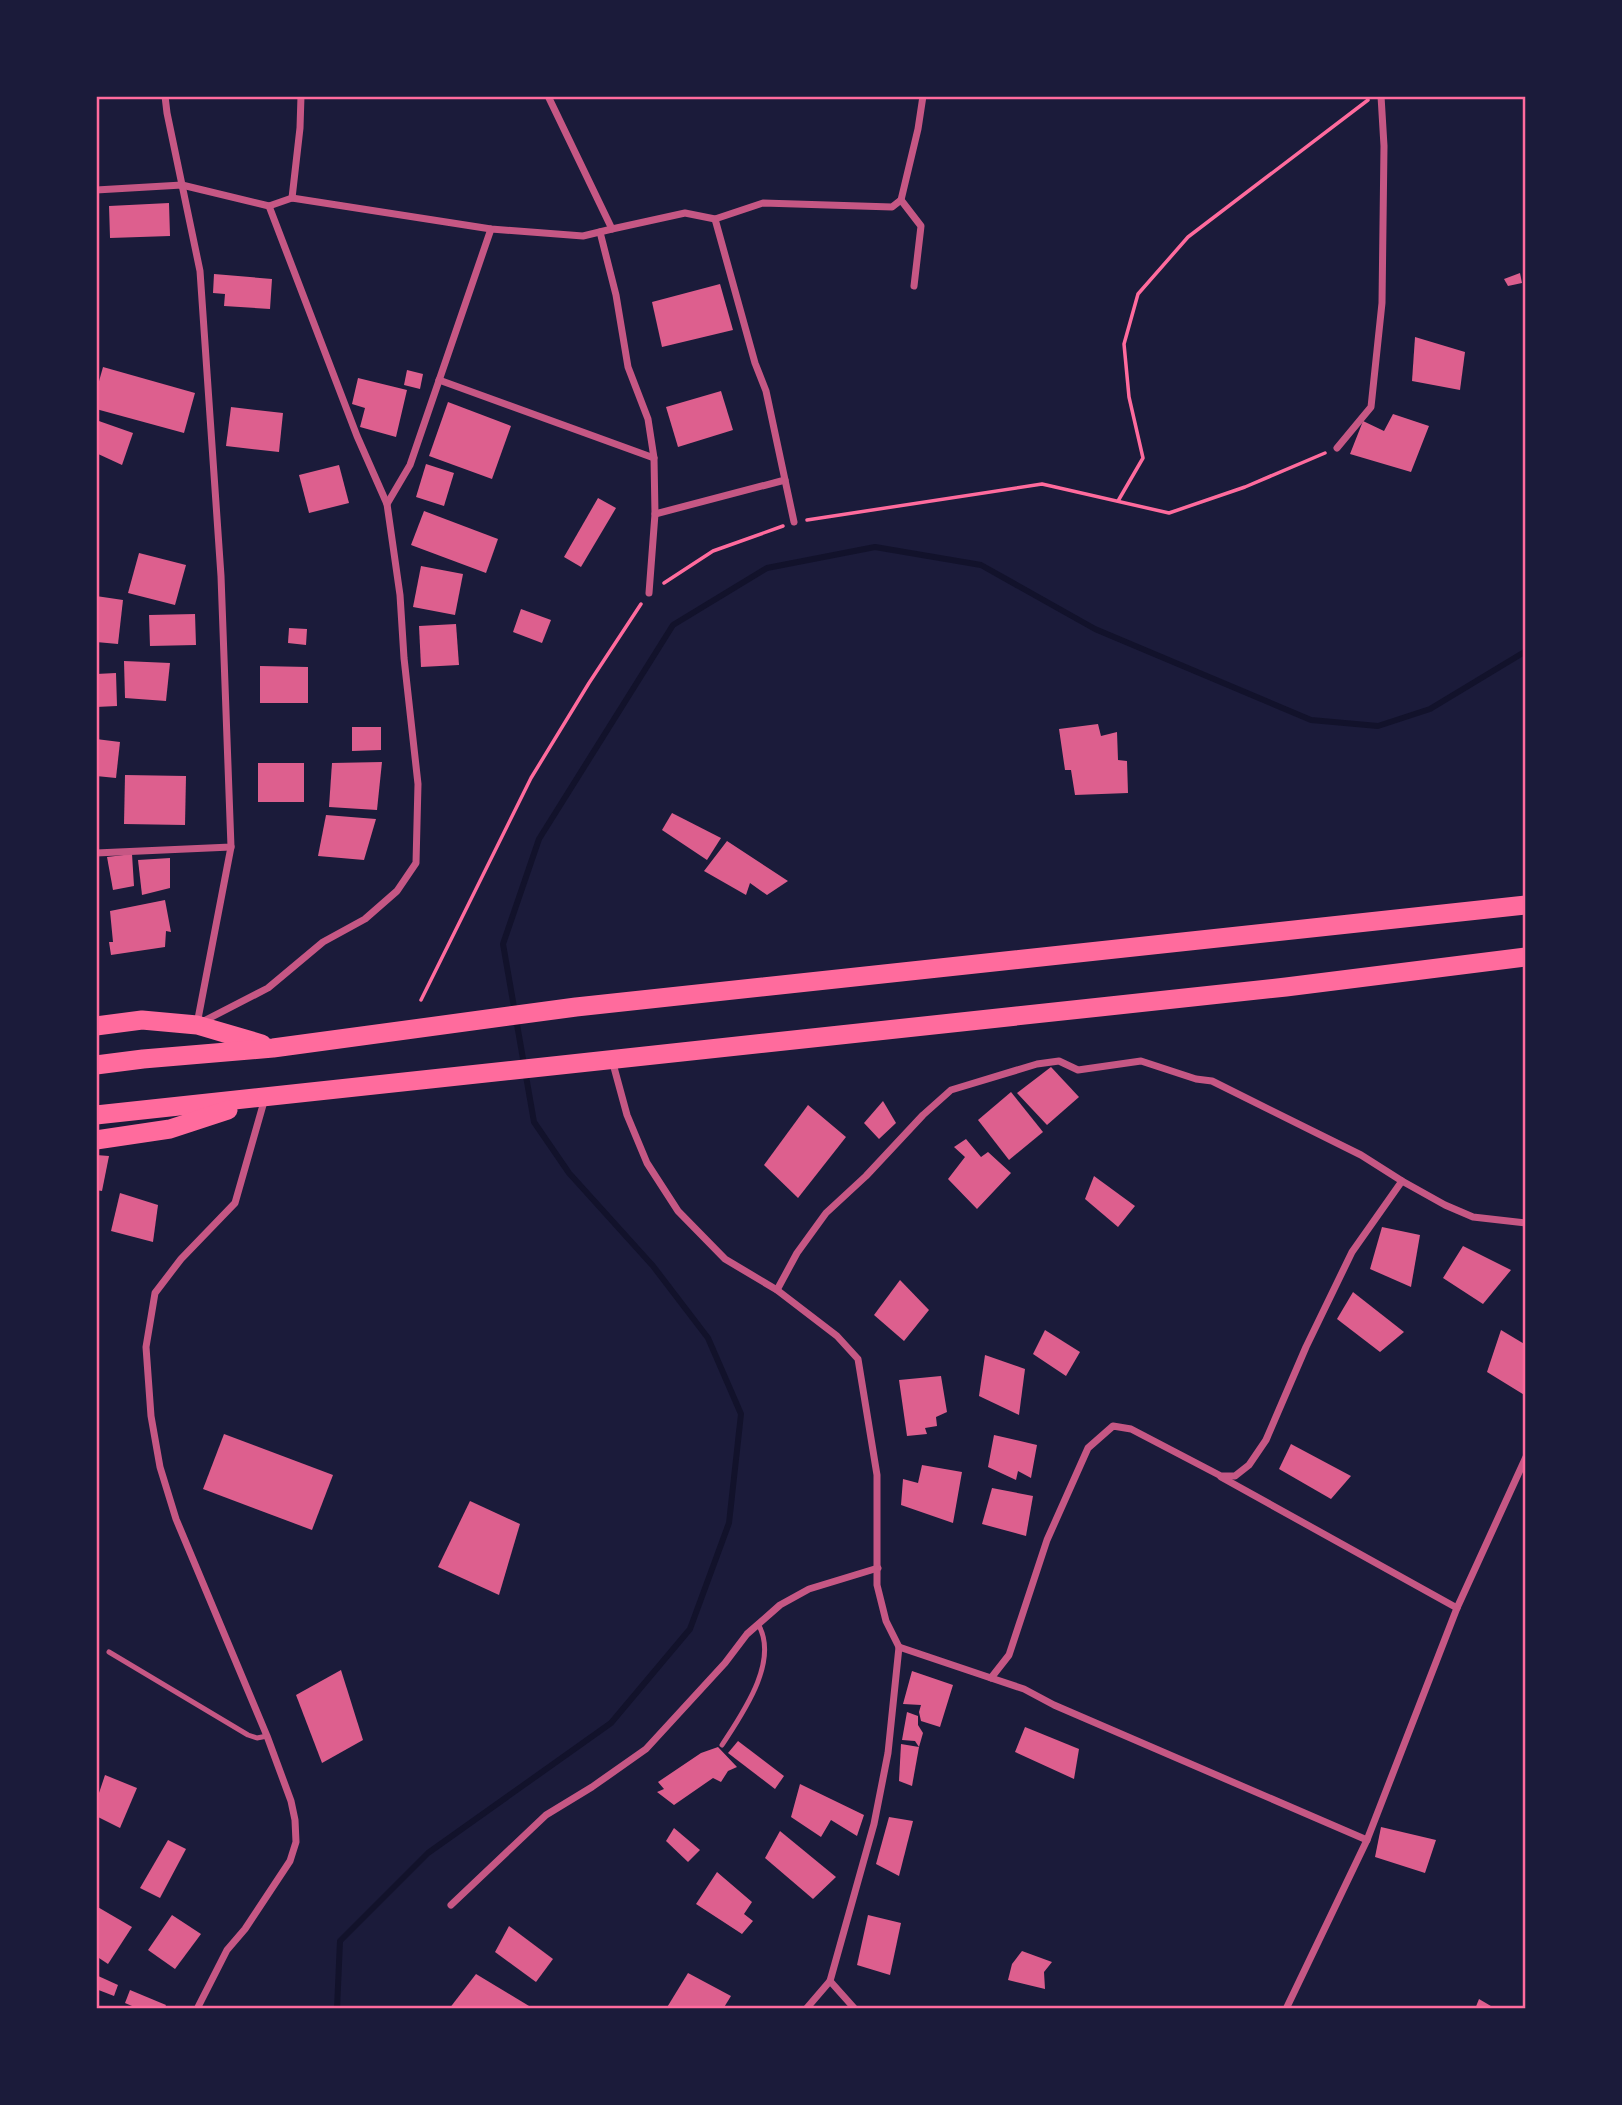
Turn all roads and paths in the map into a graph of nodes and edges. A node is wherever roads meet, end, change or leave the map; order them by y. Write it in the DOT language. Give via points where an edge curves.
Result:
graph roads {
  1 [pos="166,96"];
  2 [pos="301,96"];
  3 [pos="548,96"];
  4 [pos="923,96"];
  5 [pos="1374,96"];
  6 [pos="1381,96"];
  7 [pos="182,184"];
  8 [pos="96,190"];
  9 [pos="292,198"];
  10 [pos="901,200"];
  11 [pos="268,206"];
  12 [pos="715,219"];
  13 [pos="491,229"];
  14 [pos="612,229"];
  15 [pos="600,232"];
  16 [pos="914,286"];
  17 [pos="439,380"];
  18 [pos="1337,448"];
  19 [pos="654,458"];
  20 [pos="785,480"];
  21 [pos="1118,501"];
  22 [pos="387,504"];
  23 [pos="655,514"];
  24 [pos="794,522"];
  25 [pos="649,593"];
  26 [pos="231,847"];
  27 [pos="96,853"];
  28 [pos="1526,905"];
  29 [pos="1526,957"];
  30 [pos="421,1000"];
  31 [pos="197,1025"];
  32 [pos="96,1026"];
  33 [pos="273,1048"];
  34 [pos="612,1058"];
  35 [pos="96,1065"];
  36 [pos="275,1097"];
  37 [pos="96,1115"];
  38 [pos="96,1140"];
  39 [pos="1402,1181"];
  40 [pos="1526,1223"];
  41 [pos="777,1290"];
  42 [pos="1526,1457"];
  43 [pos="1221,1476"];
  44 [pos="878,1568"];
  45 [pos="1457,1608"];
  46 [pos="758,1625"];
  47 [pos="900,1647"];
  48 [pos="109,1652"];
  49 [pos="991,1678"];
  50 [pos="267,1736"];
  51 [pos="722,1745"];
  52 [pos="1367,1840"];
  53 [pos="451,1905"];
  54 [pos="830,1981"];
  55 [pos="197,2009"];
  56 [pos="806,2009"];
  57 [pos="855,2009"];
  58 [pos="1286,2009"];
  1 -- 7 [label="street"];
  2 -- 9 [label="street"];
  3 -- 14 [label="street"];
  4 -- 10 [label="street"];
  5 -- 21 [label="path" via="1188,237 1138,294 1124,344 1129,397 1143,458"];
  6 -- 18 [label="street" via="1382,303 1371,407"];
  7 -- 8 [label="street"];
  7 -- 11 [label="street"];
  7 -- 26 [label="street" via="200,271 208,371 222,576"];
  9 -- 11 [label="street"];
  9 -- 13 [label="street"];
  10 -- 12 [label="street" via="892,207 763,203"];
  10 -- 16 [label="street" via="921,226"];
  11 -- 22 [label="street" via="356,436"];
  12 -- 14 [label="street" via="685,213"];
  12 -- 20 [label="street" via="766,391"];
  13 -- 15 [label="street" via="583,236"];
  13 -- 17 [label="street"];
  14 -- 15 [label="street"];
  15 -- 19 [label="street" via="628,366 648,419"];
  17 -- 19 [label="street"];
  17 -- 22 [label="street" via="410,465"];
  18 -- 21 [label="path" via="1169,513"];
  19 -- 23 [label="street"];
  20 -- 23 [label="street"];
  20 -- 24 [label="street"];
  21 -- 24 [label="path" via="1042,484"];
  22 -- 31 [label="street" via="418,784 416,863 397,891 365,919 323,942 268,988"];
  23 -- 25 [label="street"];
  24 -- 25 [label="path" via="713,551"];
  25 -- 30 [label="path" via="531,778"];
  26 -- 27 [label="street"];
  26 -- 31 [label="street"];
  28 -- 33 [label="highway" via="576,1007"];
  29 -- 34 [label="highway"];
  31 -- 32 [label="highway" via="142,1020"];
  31 -- 33 [label="highway"];
  33 -- 35 [label="highway"];
  34 -- 36 [label="highway"];
  34 -- 41 [label="street" via="627,1115 647,1163 678,1211 724,1259"];
  36 -- 37 [label="highway"];
  36 -- 38 [label="highway" via="170,1129"];
  36 -- 50 [label="street" via="235,1203 155,1293 146,1347 151,1416 176,1519"];
  39 -- 40 [label="street" via="1473,1217"];
  39 -- 41 [label="street" via="1361,1155 1212,1081 1141,1060 1078,1070 1059,1061 1037,1064 951,1090 825,1213"];
  39 -- 43 [label="street" via="1352,1252 1266,1440 1250,1465 1235,1476"];
  41 -- 44 [label="street" via="837,1336 858,1359 877,1475"];
  42 -- 45 [label="street"];
  43 -- 45 [label="street"];
  43 -- 49 [label="street" via="1131,1429 1113,1426 1105,1433 1088,1448 1047,1540 1009,1655"];
  44 -- 46 [label="street" via="809,1590 780,1605"];
  44 -- 47 [label="street" via="877,1585 886,1621"];
  45 -- 52 [label="street"];
  46 -- 51 [label="lane" via="766,1647 757,1685"];
  46 -- 53 [label="street" via="646,1749 545,1815"];
  47 -- 49 [label="street"];
  47 -- 54 [label="street" via="888,1753 874,1824"];
  48 -- 50 [label="lane" via="248,1735"];
  49 -- 52 [label="street"];
  50 -- 55 [label="street" via="291,1801 296,1842 290,1861 227,1950"];
  52 -- 58 [label="street"];
  54 -- 56 [label="street"];
  54 -- 57 [label="street"];
}
